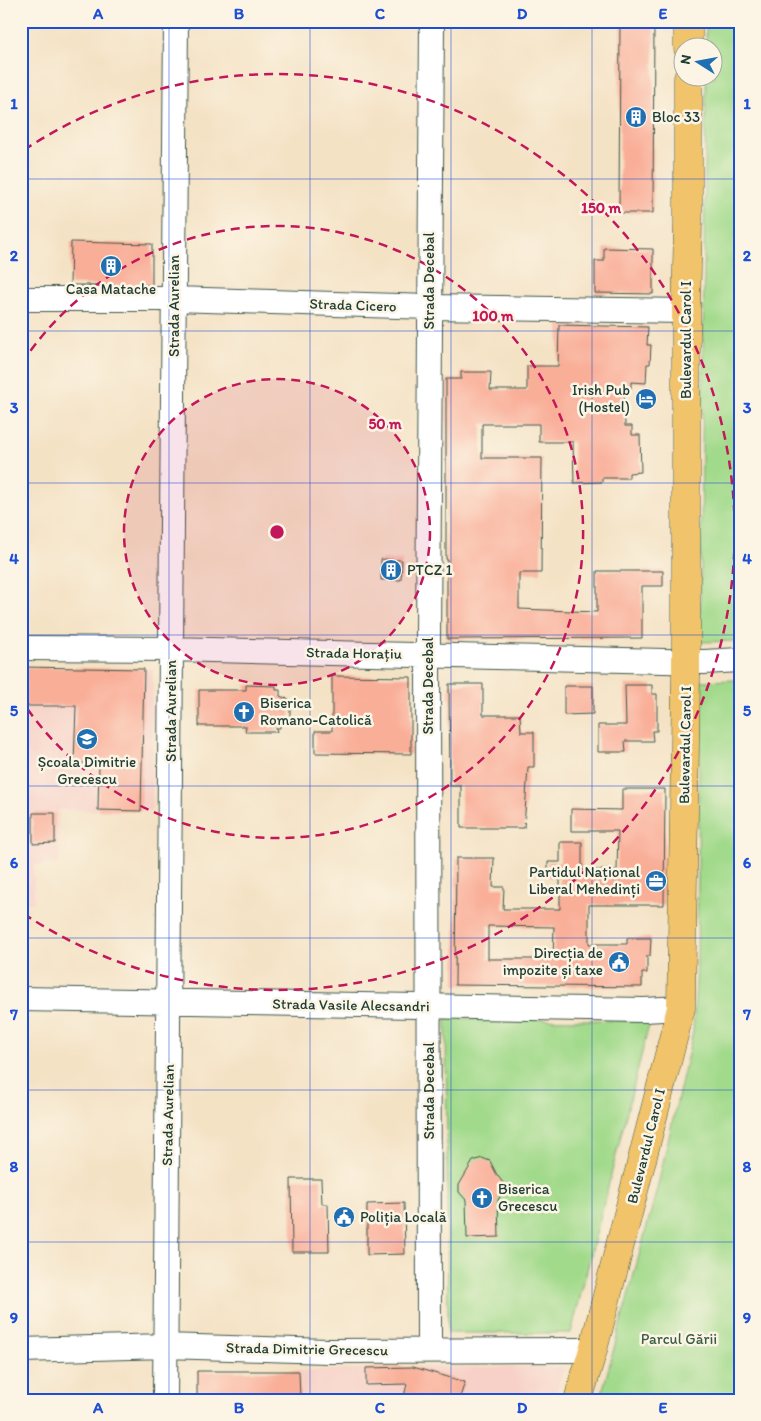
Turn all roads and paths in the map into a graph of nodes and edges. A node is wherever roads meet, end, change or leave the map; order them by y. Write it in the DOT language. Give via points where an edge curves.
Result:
graph roads {
  1 [pos="176,21"];
  2 [pos="432,21"];
  3 [pos="688,21"];
  4 [pos="688,38"];
  5 [pos="688,88"];
  6 [pos="21,299"];
  7 [pos="174,299"];
  8 [pos="429,307"];
  9 [pos="686,311"];
  10 [pos="21,648"];
  11 [pos="171,648"];
  12 [pos="428,654"];
  13 [pos="740,660"];
  14 [pos="686,661"];
  15 [pos="21,999"];
  16 [pos="169,1001"];
  17 [pos="429,1006"];
  18 [pos="681,1008"];
  19 [pos="165,1346"];
  20 [pos="21,1350"];
  21 [pos="429,1350"];
  22 [pos="593,1350"];
  23 [pos="165,1400"];
  24 [pos="578,1400"];
  1 -- 7 [label="street, Strada Aurelian"];
  2 -- 8 [label="street, Strada Decebal"];
  3 -- 4 [label="main road"];
  5 -- 9 [label="main road, Bulevardul Carol I"];
  6 -- 7 [label="street, Strada Cicero"];
  7 -- 8 [label="street, Strada Cicero"];
  7 -- 11 [label="street, Strada Aurelian"];
  8 -- 9 [label="street, Strada Cicero"];
  8 -- 12 [label="street, Strada Decebal"];
  9 -- 14 [label="main road, Bulevardul Carol I"];
  10 -- 11 [label="street, Strada Horațiu"];
  11 -- 12 [label="street, Strada Horațiu"];
  11 -- 16 [label="street, Strada Aurelian"];
  12 -- 14 [label="street, Strada Horațiu"];
  12 -- 17 [label="street, Strada Decebal"];
  13 -- 14 [label="street, Strada Horațiu"];
  14 -- 18 [label="main road, Bulevardul Carol I"];
  15 -- 16 [label="street, Strada Vasile Alecsandri"];
  16 -- 17 [label="street, Strada Vasile Alecsandri"];
  16 -- 19 [label="street, Strada Aurelian"];
  17 -- 18 [label="street, Strada Vasile Alecsandri"];
  17 -- 21 [label="street, Strada Decebal"];
  18 -- 22 [label="main road, Bulevardul Carol I"];
  19 -- 20 [label="street, Strada Dimitrie Grecescu"];
  19 -- 21 [label="street, Strada Dimitrie Grecescu" via="328,1351"];
  19 -- 23 [label="street, Strada Aurelian"];
  21 -- 22 [label="street, Strada Dimitrie Grecescu"];
  22 -- 24 [label="main road, Bulevardul Carol I"];
}
